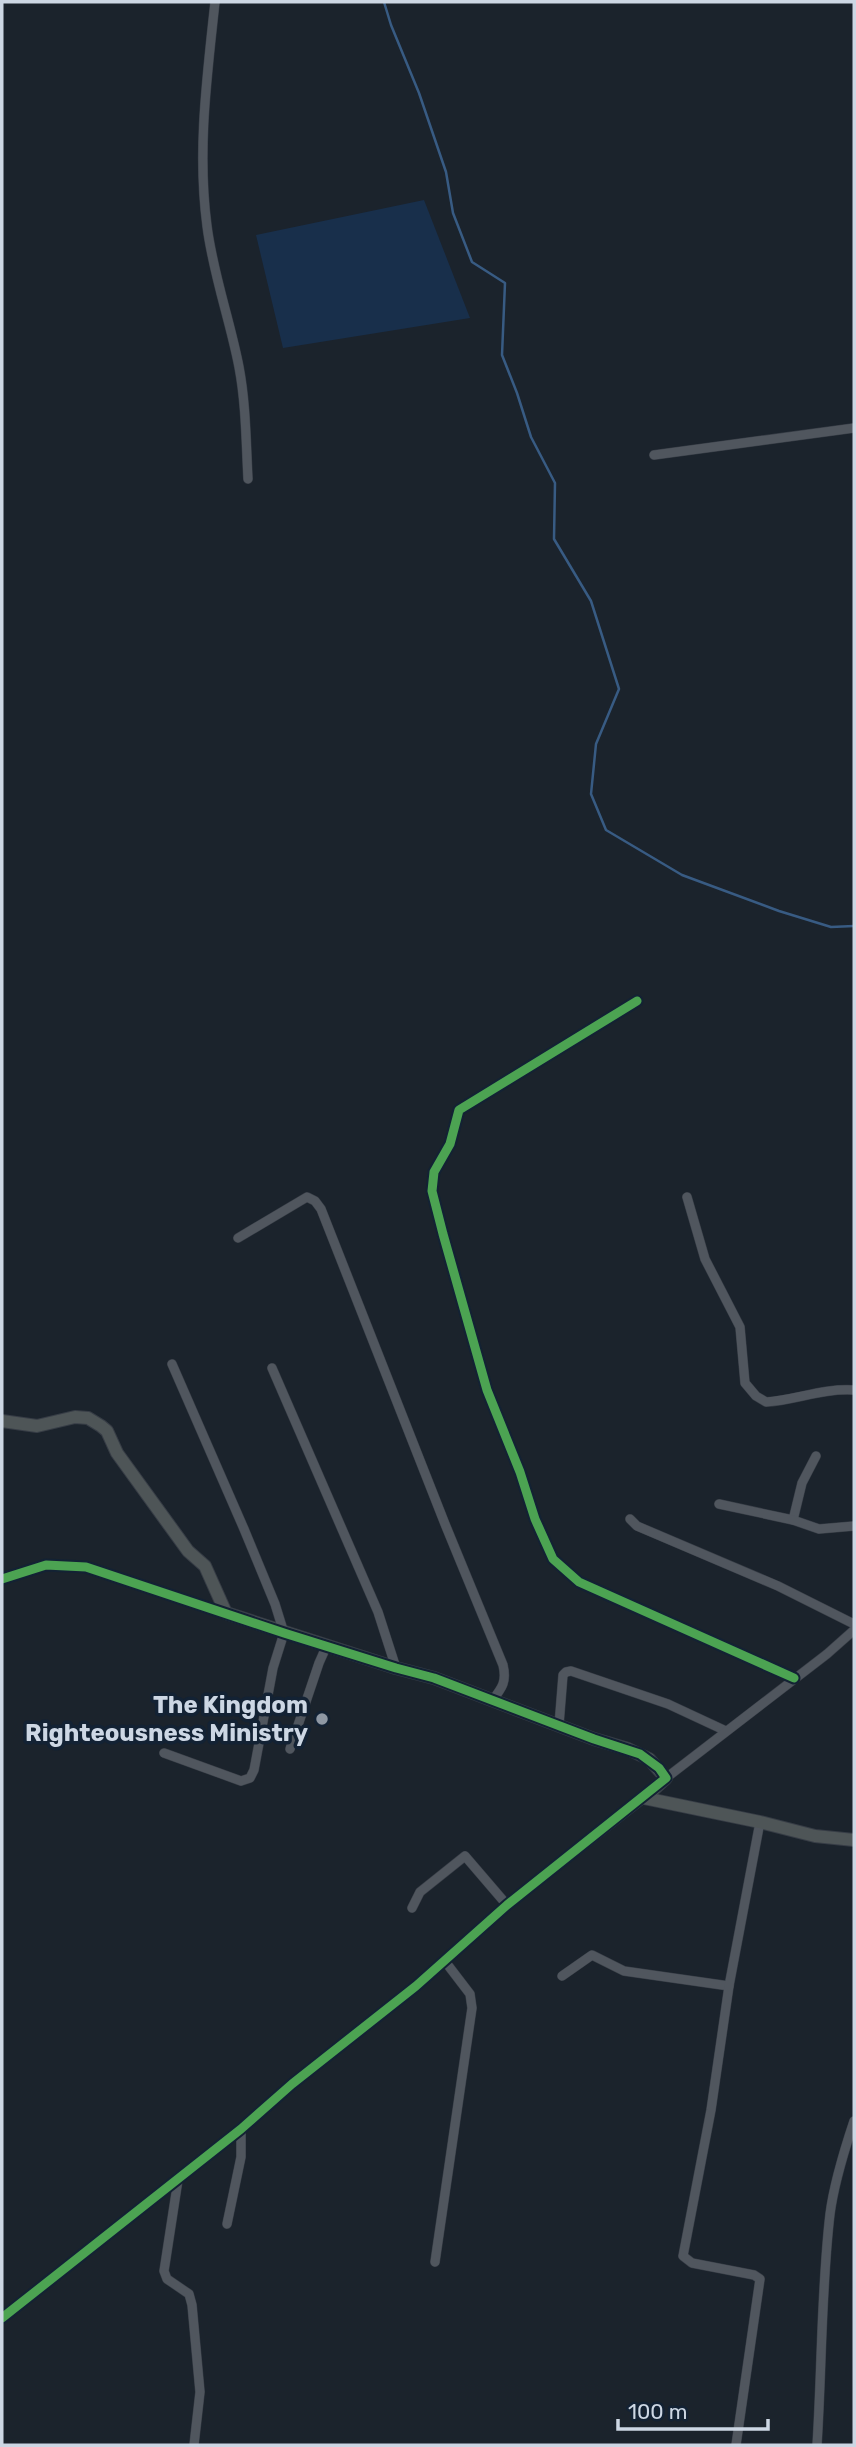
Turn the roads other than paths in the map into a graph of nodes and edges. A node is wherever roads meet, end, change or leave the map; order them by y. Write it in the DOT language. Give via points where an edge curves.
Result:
graph roads {
  1 [pos="215,2"];
  2 [pos="854,428"];
  3 [pos="654,455"];
  4 [pos="248,479"];
  5 [pos="637,1001"];
  6 [pos="687,1197"];
  7 [pos="237,1238"];
  8 [pos="172,1364"];
  9 [pos="272,1368"];
  10 [pos="854,1390"];
  11 [pos="2,1422"];
  12 [pos="816,1456"];
  13 [pos="719,1504"];
  14 [pos="630,1519"];
  15 [pos="793,1520"];
  16 [pos="854,1526"];
  17 [pos="2,1580"];
  18 [pos="226,1613"];
  19 [pos="854,1624"];
  20 [pos="854,1630"];
  21 [pos="285,1633"];
  22 [pos="842,1641"];
  23 [pos="854,1645"];
  24 [pos="327,1646"];
  25 [pos="396,1668"];
  26 [pos="794,1678"];
  27 [pos="492,1701"];
  28 [pos="559,1725"];
  29 [pos="726,1731"];
  30 [pos="290,1749"];
  31 [pos="164,1753"];
  32 [pos="666,1778"];
  33 [pos="643,1798"];
  34 [pos="760,1822"];
  35 [pos="854,1840"];
  36 [pos="507,1905"];
  37 [pos="412,1908"];
  38 [pos="444,1961"];
  39 [pos="562,1976"];
  40 [pos="729,1986"];
  41 [pos="854,2121"];
  42 [pos="241,2129"];
  43 [pos="178,2180"];
  44 [pos="227,2224"];
  45 [pos="435,2262"];
  46 [pos="2,2318"];
  47 [pos="194,2445"];
  48 [pos="736,2445"];
  49 [pos="817,2445"];
  1 -- 4 [label="street" via="202,124 204,196 207,229 239,369"];
  2 -- 3 [label="street"];
  5 -- 26 [label="street" via="459,1110 450,1143 434,1172 432,1191 487,1390 553,1559 579,1582"];
  6 -- 10 [label="street" via="705,1259 740,1327 745,1383 750,1390 766,1402 824,1390"];
  7 -- 27 [label="street" via="307,1198 321,1209 503,1665 504,1685"];
  8 -- 21 [label="street"];
  9 -- 25 [label="street" via="378,1612"];
  11 -- 18 [label="street" via="37,1426 75,1417 101,1426 188,1551 205,1566"];
  12 -- 15 [label="street" via="802,1483"];
  13 -- 15 [label="street"];
  14 -- 19 [label="street"];
  15 -- 16 [label="street" via="819,1529"];
  17 -- 18 [label="street" via="46,1565 86,1567"];
  18 -- 21 [label="street"];
  20 -- 22 [label="street"];
  21 -- 24 [label="street"];
  21 -- 31 [label="street" via="250,1778 241,1781"];
  22 -- 23 [label="street"];
  22 -- 26 [label="street"];
  24 -- 25 [label="street"];
  24 -- 30 [label="street"];
  25 -- 27 [label="street"];
  26 -- 29 [label="street"];
  27 -- 28 [label="street"];
  28 -- 29 [label="street" via="563,1675 571,1671 668,1704"];
  28 -- 32 [label="street" via="640,1754"];
  29 -- 32 [label="street"];
  32 -- 33 [label="street"];
  33 -- 34 [label="street"];
  33 -- 36 [label="street"];
  34 -- 35 [label="street"];
  34 -- 40 [label="street"];
  36 -- 37 [label="street" via="465,1856 420,1892"];
  36 -- 38 [label="street"];
  38 -- 42 [label="street"];
  38 -- 45 [label="street" via="470,1994 472,2008"];
  39 -- 40 [label="street" via="592,1955 624,1971"];
  40 -- 48 [label="street" via="683,2256 692,2263 760,2279"];
  41 -- 49 [label="street" via="830,2213"];
  42 -- 43 [label="street"];
  42 -- 44 [label="street" via="241,2157"];
  43 -- 46 [label="street"];
  43 -- 47 [label="street" via="164,2271 167,2279 188,2294 192,2305 200,2392"];
}
